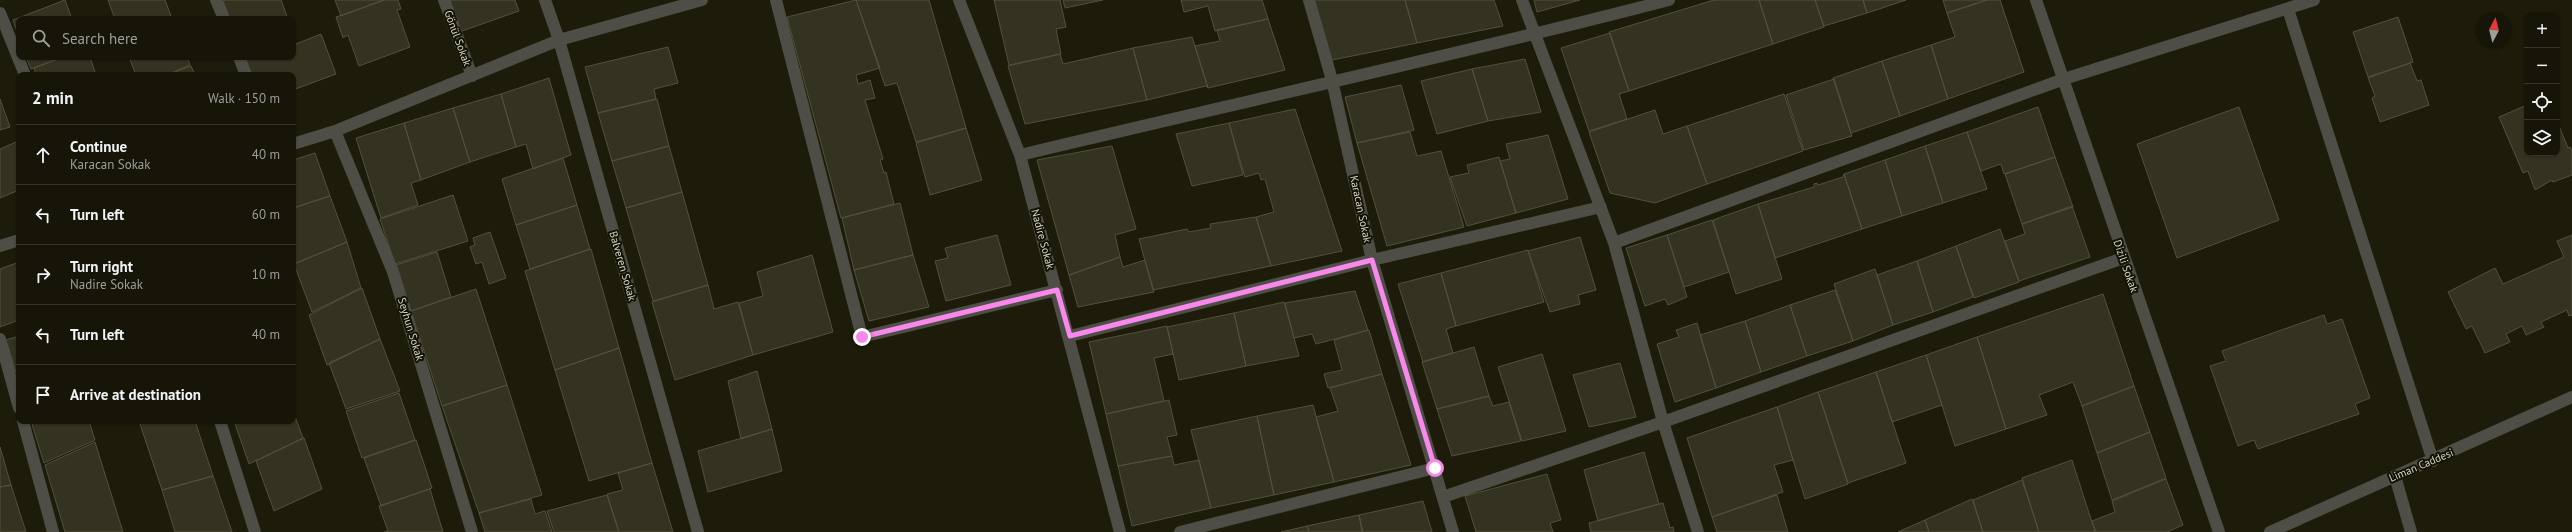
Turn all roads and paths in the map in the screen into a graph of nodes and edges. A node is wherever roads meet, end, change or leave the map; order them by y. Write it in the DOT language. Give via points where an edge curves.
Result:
graph roads {
  1 [pos="216,0"];
  2 [pos="444,0"];
  3 [pos="545,0"];
  4 [pos="702,0"];
  5 [pos="776,0"];
  6 [pos="959,0"];
  7 [pos="1309,0"];
  8 [pos="1522,0"];
  9 [pos="1669,0"];
  10 [pos="2036,0"];
  11 [pos="2314,0"];
  12 [pos="2288,9"];
  13 [pos="0,13"];
  14 [pos="223,16"];
  15 [pos="1534,35"];
  16 [pos="559,40"];
  17 [pos="16,53"];
  18 [pos="19,60"];
  19 [pos="240,60"];
  20 [pos="24,72"];
  21 [pos="245,72"];
  22 [pos="472,76"];
  23 [pos="2064,79"];
  24 [pos="1332,80"];
  25 [pos="335,131"];
  26 [pos="296,143"];
  27 [pos="1020,155"];
  28 [pos="1601,207"];
  29 [pos="16,241"];
  30 [pos="1614,243"];
  31 [pos="0,246"];
  32 [pos="2123,258"];
  33 [pos="1372,260"];
  34 [pos="1057,290"];
  35 [pos="1070,336"];
  36 [pos="0,339"];
  37 [pos="16,397"];
  38 [pos="2572,397"];
  39 [pos="1663,422"];
  40 [pos="24,424"];
  41 [pos="221,424"];
  42 [pos="2433,461"];
  43 [pos="1435,468"];
  44 [pos="2395,476"];
  45 [pos="1443,497"];
  46 [pos="53,532"];
  47 [pos="255,532"];
  48 [pos="472,532"];
  49 [pos="698,532"];
  50 [pos="1120,532"];
  51 [pos="1180,532"];
  52 [pos="1453,532"];
  53 [pos="1698,532"];
  54 [pos="2218,532"];
  55 [pos="2270,532"];
  56 [pos="2411,532"];
  1 -- 14 [label="street"];
  2 -- 22 [label="street, Gönül Sokak"];
  3 -- 16 [label="street, Balveren Sokak"];
  4 -- 16 [label="street"];
  5 -- 34 [label="street" via="862,337"];
  6 -- 27 [label="street, Nadire Sokak"];
  7 -- 24 [label="street, Karacan Sokak"];
  8 -- 15 [label="street"];
  9 -- 15 [label="street"];
  10 -- 23 [label="street, Dizili Sokak"];
  11 -- 12 [label="street"];
  12 -- 23 [label="street"];
  12 -- 42 [label="street"];
  13 -- 17 [label="street"];
  15 -- 24 [label="street"];
  15 -- 28 [label="street"];
  16 -- 22 [label="street"];
  16 -- 49 [label="street, Balveren Sokak"];
  18 -- 20 [label="street"];
  19 -- 21 [label="street"];
  22 -- 25 [label="street"];
  23 -- 30 [label="street"];
  23 -- 32 [label="street, Dizili Sokak"];
  24 -- 27 [label="street"];
  24 -- 33 [label="street, Karacan Sokak"];
  25 -- 26 [label="street"];
  25 -- 48 [label="street, Seyhun Sokak" via="393,272"];
  27 -- 34 [label="street, Nadire Sokak"];
  28 -- 30 [label="street"];
  28 -- 33 [label="street"];
  29 -- 31 [label="street"];
  30 -- 39 [label="street"];
  32 -- 39 [label="street"];
  32 -- 54 [label="street, Dizili Sokak"];
  33 -- 35 [label="street"];
  33 -- 43 [label="street, Karacan Sokak"];
  34 -- 35 [label="street, Nadire Sokak"];
  35 -- 50 [label="street, Nadire Sokak"];
  36 -- 37 [label="street"];
  38 -- 42 [label="street, Liman Caddesi"];
  39 -- 45 [label="street"];
  39 -- 53 [label="street"];
  40 -- 46 [label="street"];
  41 -- 47 [label="street"];
  42 -- 44 [label="street, Liman Caddesi"];
  43 -- 45 [label="street, Karacan Sokak"];
  43 -- 51 [label="street"];
  44 -- 55 [label="street, Liman Caddesi"];
  44 -- 56 [label="street"];
  45 -- 52 [label="street, Karacan Sokak"];
}
